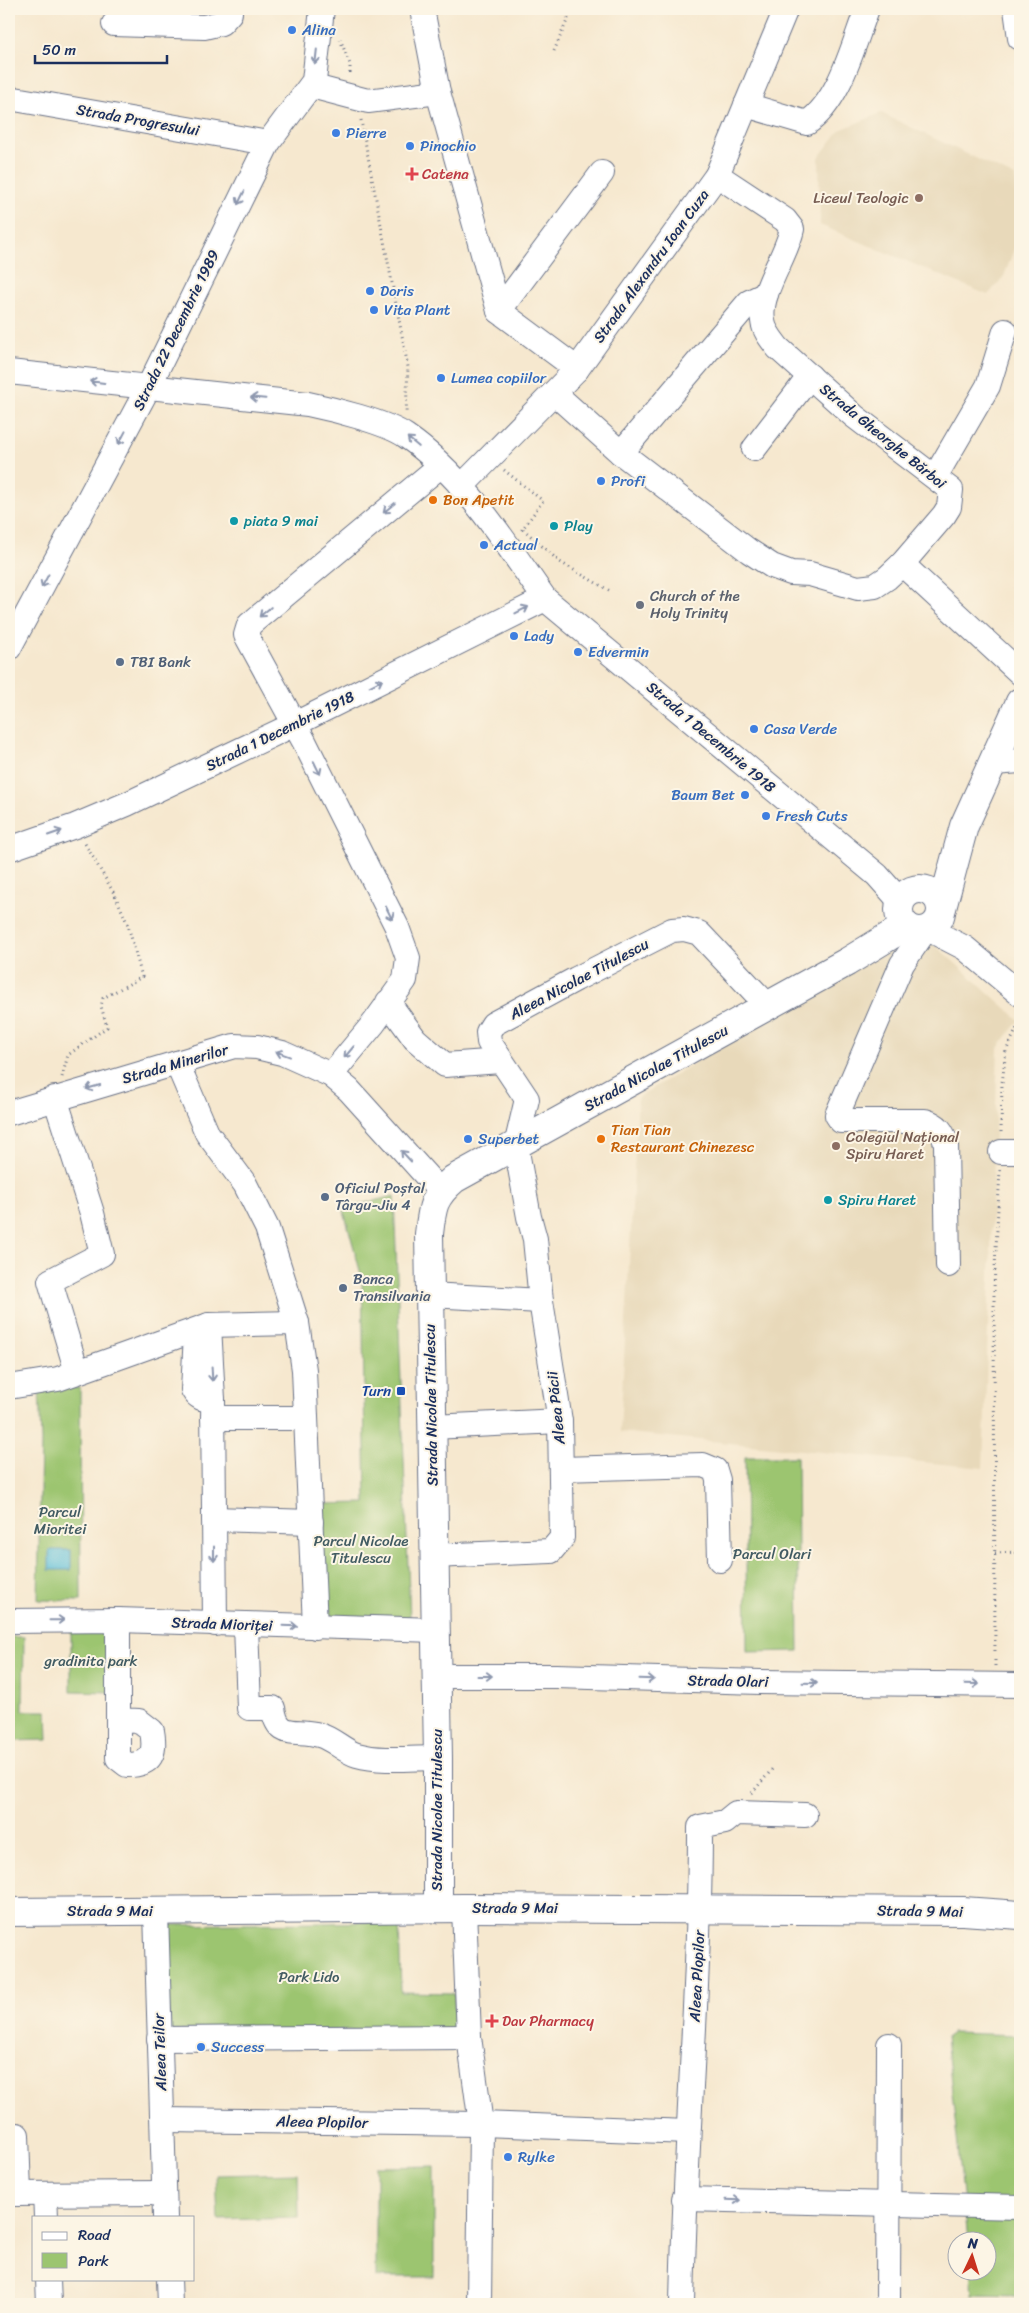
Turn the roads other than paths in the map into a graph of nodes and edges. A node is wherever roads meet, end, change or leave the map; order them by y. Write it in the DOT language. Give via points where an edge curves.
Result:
graph roads {
  1 [pos="230,9"];
  2 [pos="322,9"];
  3 [pos="422,9"];
  4 [pos="786,9"];
  5 [pos="867,9"];
  6 [pos="1016,9"];
  7 [pos="114,24"];
  8 [pos="1020,38"];
  9 [pos="311,86"];
  10 [pos="438,92"];
  11 [pos="9,98"];
  12 [pos="746,106"];
  13 [pos="268,142"];
  14 [pos="602,173"];
  15 [pos="717,175"];
  16 [pos="766,294"];
  17 [pos="500,311"];
  18 [pos="1005,331"];
  19 [pos="577,369"];
  20 [pos="9,372"];
  21 [pos="810,376"];
  22 [pos="148,388"];
  23 [pos="554,393"];
  24 [pos="754,449"];
  25 [pos="622,453"];
  26 [pos="440,466"];
  27 [pos="936,477"];
  28 [pos="461,487"];
  29 [pos="902,564"];
  30 [pos="545,599"];
  31 [pos="9,648"];
  32 [pos="1020,673"];
  33 [pos="1020,702"];
  34 [pos="295,724"];
  35 [pos="1007,762"];
  36 [pos="9,849"];
  37 [pos="918,913"];
  38 [pos="1020,994"];
  39 [pos="388,1002"];
  40 [pos="768,1006"];
  41 [pos="501,1062"];
  42 [pos="178,1063"];
  43 [pos="331,1075"];
  44 [pos="55,1098"];
  45 [pos="9,1113"];
  46 [pos="516,1146"];
  47 [pos="440,1191"];
  48 [pos="948,1265"];
  49 [pos="430,1295"];
  50 [pos="541,1301"];
  51 [pos="297,1322"];
  52 [pos="202,1327"];
  53 [pos="77,1372"];
  54 [pos="9,1386"];
  55 [pos="213,1409"];
  56 [pos="306,1418"];
  57 [pos="560,1421"];
  58 [pos="432,1428"];
  59 [pos="561,1469"];
  60 [pos="214,1519"];
  61 [pos="311,1522"];
  62 [pos="433,1556"];
  63 [pos="720,1560"];
  64 [pos="118,1620"];
  65 [pos="9,1621"];
  66 [pos="214,1624"];
  67 [pos="246,1625"];
  68 [pos="315,1627"];
  69 [pos="435,1630"];
  70 [pos="436,1676"];
  71 [pos="1020,1685"];
  72 [pos="118,1720"];
  73 [pos="438,1758"];
  74 [pos="805,1815"];
  75 [pos="450,1908"];
  76 [pos="700,1909"];
  77 [pos="156,1911"];
  78 [pos="9,1912"];
  79 [pos="1020,1915"];
  80 [pos="469,2037"];
  81 [pos="159,2039"];
  82 [pos="889,2045"];
  83 [pos="163,2120"];
  84 [pos="481,2124"];
  85 [pos="688,2132"];
  86 [pos="17,2135"];
  87 [pos="14,2194"];
  88 [pos="164,2194"];
  89 [pos="684,2199"];
  90 [pos="46,2205"];
  91 [pos="889,2205"];
  92 [pos="1020,2207"];
  93 [pos="165,2216"];
  94 [pos="48,2280"];
  95 [pos="169,2280"];
  96 [pos="49,2304"];
  97 [pos="170,2304"];
  98 [pos="479,2304"];
  99 [pos="682,2304"];
  100 [pos="888,2304"];
  1 -- 7 [label="street" via="222,23 204,27"];
  2 -- 9 [label="street, Strada 22 Decembrie 1989, one-way"];
  3 -- 10 [label="street"];
  4 -- 12 [label="street, Strada Alexandru Ioan Cuza"];
  5 -- 12 [label="street" via="833,95 819,115 807,123"];
  6 -- 8 [label="street"];
  9 -- 10 [label="street" via="368,101"];
  9 -- 13 [label="street, Strada 22 Decembrie 1989"];
  10 -- 17 [label="street"];
  11 -- 13 [label="street, Strada Progresului"];
  12 -- 15 [label="street, Strada Alexandru Ioan Cuza"];
  13 -- 22 [label="street, Strada 22 Decembrie 1989, one-way"];
  14 -- 17 [label="street"];
  15 -- 16 [label="street, Strada Gheorghe Bărboi" via="785,220 792,229"];
  15 -- 19 [label="street, Strada Alexandru Ioan Cuza"];
  16 -- 21 [label="street, Strada Gheorghe Bărboi" via="762,322 778,348"];
  16 -- 25 [label="street" via="749,302"];
  17 -- 19 [label="street"];
  18 -- 27 [label="street" via="988,386"];
  19 -- 23 [label="street, Strada Alexandru Ioan Cuza"];
  22 -- 20 [label="street, one-way"];
  21 -- 24 [label="street"];
  21 -- 27 [label="street, Strada Gheorghe Bărboi" via="854,416"];
  26 -- 22 [label="street, Strada 1 Decembrie 1918, one-way" via="405,435 338,411 308,404"];
  22 -- 31 [label="street, Strada 22 Decembrie 1989, one-way"];
  23 -- 25 [label="street, Strada Gheorghe Bărboi"];
  23 -- 28 [label="street, Strada Alexandru Ioan Cuza"];
  25 -- 29 [label="street, Strada Gheorghe Bărboi" via="772,566 858,588 875,586"];
  26 -- 28 [label="street, Strada 1 Decembrie 1918"];
  26 -- 34 [label="street, one-way" via="249,625 246,635 251,647"];
  27 -- 29 [label="street, Strada Gheorghe Bărboi" via="951,490 949,507"];
  28 -- 30 [label="street, Strada 1 Decembrie 1918"];
  29 -- 32 [label="street"];
  34 -- 30 [label="street, Strada 1 Decembrie 1918, one-way"];
  30 -- 37 [label="street, Strada 1 Decembrie 1918" via="877,875"];
  33 -- 35 [label="main road, Strada Nicolae Titulescu"];
  36 -- 34 [label="street, Strada 1 Decembrie 1918, one-way" via="127,804"];
  34 -- 39 [label="street, one-way" via="397,927 408,958 405,980"];
  35 -- 37 [label="main road, Strada Nicolae Titulescu" via="964,826"];
  37 -- 38 [label="street, Strada 1 Decembrie 1918"];
  37 -- 40 [label="main road, Strada Nicolae Titulescu" via="847,962"];
  37 -- 48 [label="street" via="902,964 837,1115 841,1121 925,1121 935,1124 943,1133 946,1144"];
  39 -- 41 [label="street" via="415,1039 445,1065"];
  39 -- 43 [label="street, one-way"];
  40 -- 41 [label="street, Aleea Nicolae Titulescu" via="699,933 672,930 493,1024 488,1032 489,1042"];
  40 -- 46 [label="main road, Strada Nicolae Titulescu"];
  41 -- 46 [label="street, Aleea Nicolae Titulescu" via="527,1099"];
  43 -- 42 [label="street, Strada Minerilor, one-way" via="282,1053 257,1047 234,1046"];
  42 -- 44 [label="street, Strada Minerilor, one-way"];
  42 -- 51 [label="street" via="208,1133 245,1184 267,1228"];
  47 -- 43 [label="street, Strada Minerilor, one-way" via="349,1090"];
  44 -- 45 [label="street, Strada Minerilor"];
  44 -- 53 [label="street" via="102,1254 50,1281"];
  46 -- 47 [label="main road, Strada Nicolae Titulescu" via="454,1179"];
  46 -- 50 [label="street, Aleea Păcii" via="535,1239"];
  47 -- 49 [label="main road, Strada Nicolae Titulescu" via="432,1210 429,1234"];
  49 -- 50 [label="street"];
  49 -- 58 [label="main road, Strada Nicolae Titulescu"];
  50 -- 57 [label="street, Aleea Păcii"];
  51 -- 52 [label="street"];
  51 -- 56 [label="street"];
  52 -- 53 [label="street"];
  52 -- 55 [label="street" via="193,1390"];
  53 -- 54 [label="street" via="58,1379"];
  55 -- 56 [label="street"];
  55 -- 60 [label="street"];
  56 -- 61 [label="street"];
  57 -- 58 [label="street"];
  57 -- 59 [label="street, Aleea Păcii"];
  58 -- 62 [label="main road, Strada Nicolae Titulescu"];
  59 -- 62 [label="street, Aleea Păcii" via="562,1538 551,1551"];
  59 -- 63 [label="street" via="703,1465 715,1470"];
  60 -- 61 [label="street"];
  60 -- 66 [label="street, one-way"];
  61 -- 68 [label="street"];
  62 -- 69 [label="main road, Strada Nicolae Titulescu"];
  65 -- 64 [label="street, Strada Mioriței, one-way"];
  64 -- 66 [label="street, Strada Mioriței"];
  64 -- 72 [label="street"];
  66 -- 67 [label="street, Strada Mioriței"];
  67 -- 68 [label="street, Strada Mioriței, one-way"];
  67 -- 73 [label="street" via="249,1708 273,1708 275,1722 284,1731 318,1734 335,1740 355,1754"];
  68 -- 69 [label="street, Strada Mioriței"];
  69 -- 70 [label="main road, Strada Nicolae Titulescu"];
  70 -- 71 [label="street, Strada Olari, one-way"];
  70 -- 73 [label="main road, Strada Nicolae Titulescu"];
  73 -- 75 [label="main road, Strada Nicolae Titulescu"];
  74 -- 76 [label="street, Aleea Plopilor" via="736,1813 725,1822 700,1827"];
  75 -- 76 [label="main road, Strada 9 Mai"];
  75 -- 77 [label="main road, Strada 9 Mai"];
  75 -- 80 [label="street"];
  76 -- 79 [label="main road, Strada 9 Mai" via="963,1911"];
  76 -- 85 [label="street, Aleea Plopilor"];
  77 -- 78 [label="main road, Strada 9 Mai"];
  77 -- 81 [label="street, Aleea Teilor"];
  80 -- 81 [label="street"];
  80 -- 84 [label="street"];
  81 -- 83 [label="street, Aleea Teilor"];
  82 -- 91 [label="street"];
  83 -- 84 [label="street, Aleea Plopilor"];
  83 -- 88 [label="street, Aleea Teilor"];
  84 -- 85 [label="street, Aleea Plopilor"];
  84 -- 98 [label="street"];
  85 -- 89 [label="street, Aleea Plopilor"];
  86 -- 87 [label="street"];
  87 -- 90 [label="street"];
  88 -- 90 [label="street"];
  88 -- 93 [label="street, Aleea Teilor"];
  89 -- 91 [label="street, one-way"];
  89 -- 99 [label="street, Aleea Plopilor"];
  91 -- 92 [label="street"];
  91 -- 100 [label="street"];
  94 -- 96 [label="street"];
  95 -- 97 [label="street"];
}
